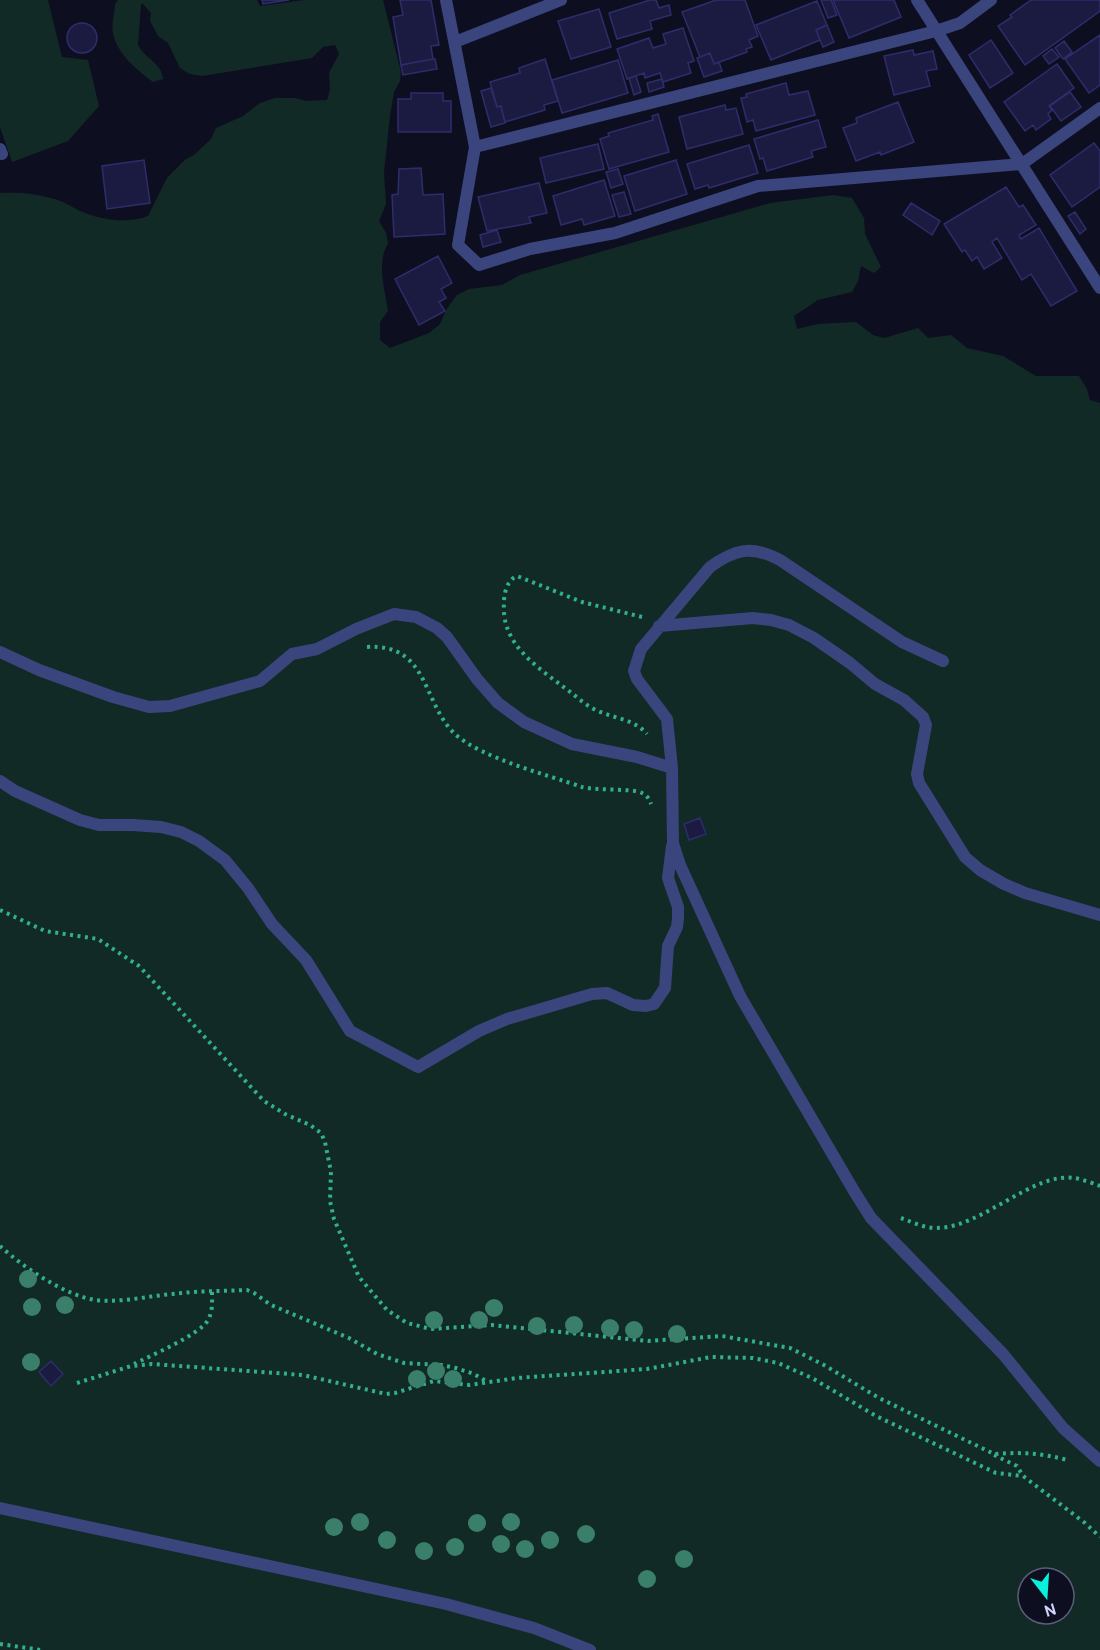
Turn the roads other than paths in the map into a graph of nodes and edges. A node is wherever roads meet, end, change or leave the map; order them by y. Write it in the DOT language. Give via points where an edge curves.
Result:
graph roads {
  1 [pos="446,0"];
  2 [pos="561,0"];
  3 [pos="917,0"];
  4 [pos="991,0"];
  5 [pos="936,31"];
  6 [pos="455,42"];
  7 [pos="1100,108"];
  8 [pos="475,147"];
  9 [pos="1022,164"];
  10 [pos="1100,288"];
  11 [pos="661,624"];
  12 [pos="0,652"];
  13 [pos="943,661"];
  14 [pos="672,768"];
  15 [pos="0,781"];
  16 [pos="673,843"];
  17 [pos="1100,915"];
  18 [pos="1100,1461"];
  19 [pos="0,1508"];
  20 [pos="590,1650"];
  1 -- 6 [label="street"];
  2 -- 6 [label="street"];
  3 -- 5 [label="street"];
  4 -- 5 [label="street" via="960,23"];
  5 -- 8 [label="street"];
  5 -- 9 [label="street"];
  6 -- 8 [label="street"];
  7 -- 9 [label="street"];
  8 -- 9 [label="street" via="458,245 479,265 530,249 615,233 758,186"];
  9 -- 10 [label="street"];
  11 -- 13 [label="street" via="710,567 723,558 748,550 766,552 902,642"];
  11 -- 14 [label="street" via="641,649 634,670 667,719"];
  11 -- 17 [label="street" via="753,618 789,625 814,638 923,717 926,725 917,774 919,783 965,857 1004,884"];
  12 -- 14 [label="street" via="113,697 149,707 170,706 260,681 292,654 317,649 394,614 416,617 447,637 498,703 524,722 572,744"];
  14 -- 16 [label="street"];
  15 -- 16 [label="street" via="80,820 99,825 161,827 199,841 225,860 272,924 306,960 350,1031 418,1066 507,1019 592,994 607,993 633,1005 654,1004 665,988 668,946 677,927 678,907 668,878"];
  16 -- 18 [label="street" via="740,996 871,1218 1003,1354 1063,1428"];
  19 -- 20 [label="street" via="446,1604 534,1628"];
}
